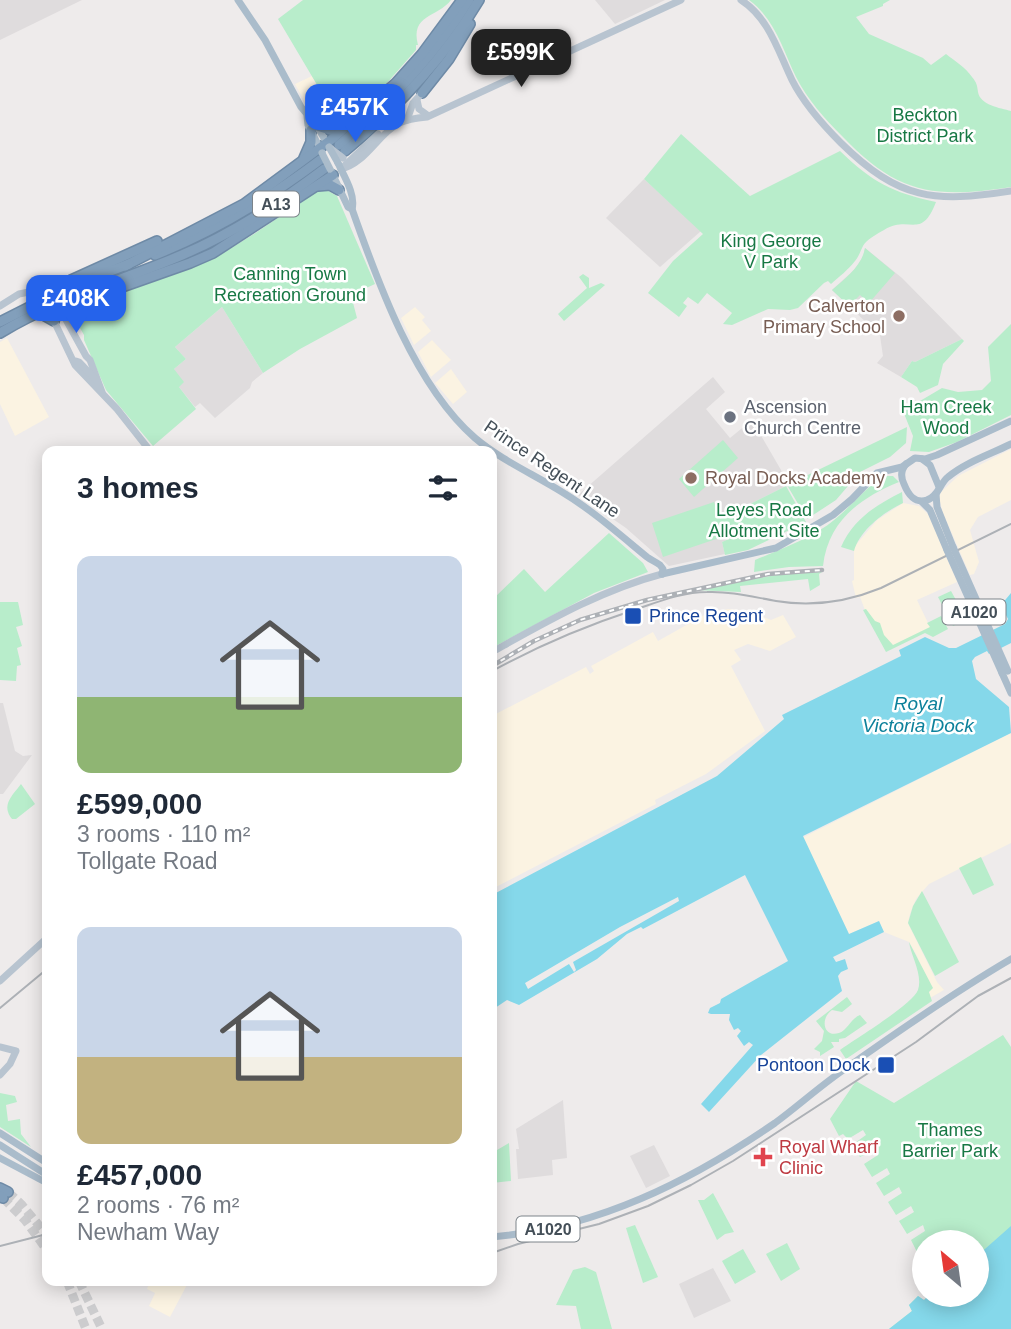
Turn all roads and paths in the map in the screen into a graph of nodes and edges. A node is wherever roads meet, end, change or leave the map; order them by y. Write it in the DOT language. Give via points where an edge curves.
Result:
graph roads {
  1 [pos="239,0"];
  2 [pos="462,0"];
  3 [pos="469,0"];
  4 [pos="480,0"];
  5 [pos="681,0"];
  6 [pos="741,0"];
  7 [pos="419,97"];
  8 [pos="427,115"];
  9 [pos="407,118"];
  10 [pos="348,126"];
  11 [pos="314,128"];
  12 [pos="333,157"];
  13 [pos="298,165"];
  14 [pos="316,187"];
  15 [pos="340,190"];
  16 [pos="1011,191"];
  17 [pos="248,200"];
  18 [pos="352,209"];
  19 [pos="228,243"];
  20 [pos="163,263"];
  21 [pos="125,265"];
  22 [pos="34,291"];
  23 [pos="0,306"];
  24 [pos="38,312"];
  25 [pos="0,316"];
  26 [pos="64,316"];
  27 [pos="54,321"];
  28 [pos="0,322"];
  29 [pos="0,333"];
  30 [pos="86,356"];
  31 [pos="88,375"];
  32 [pos="98,382"];
  33 [pos="102,392"];
  34 [pos="1011,421"];
  35 [pos="1011,444"];
  36 [pos="146,446"];
  37 [pos="487,446"];
  38 [pos="497,452"];
  39 [pos="920,458"];
  40 [pos="906,463"];
  41 [pos="901,479"];
  42 [pos="869,482"];
  43 [pos="938,487"];
  44 [pos="921,501"];
  45 [pos="950,549"];
  46 [pos="662,574"];
  47 [pos="497,649"];
  48 [pos="1011,677"];
  49 [pos="1011,693"];
  50 [pos="42,943"];
  51 [pos="1011,959"];
  52 [pos="0,981"];
  53 [pos="0,1047"];
  54 [pos="0,1075"];
  55 [pos="0,1133"];
  56 [pos="0,1145"];
  57 [pos="0,1158"];
  58 [pos="42,1160"];
  59 [pos="42,1172"];
  60 [pos="42,1180"];
  61 [pos="497,1236"];
  1 -- 11 [label="main road, Prince Regent Lane"];
  2 -- 10 [label="highway, A13" via="396,83"];
  3 -- 12 [label="highway, A13" via="410,78"];
  4 -- 7 [label="highway" via="461,40"];
  4 -- 12 [label="highway, A13" via="417,84 386,116"];
  5 -- 8 [label="street"];
  6 -- 16 [label="street" via="766,25 805,102 868,168 898,186 941,198"];
  7 -- 8 [label="street" via="419,109"];
  7 -- 9 [label="street"];
  8 -- 9 [label="street"];
  9 -- 12 [label="street"];
  9 -- 12 [label="street" via="354,164"];
  10 -- 11 [label="highway" via="334,131"];
  10 -- 12 [label="highway, A13"];
  11 -- 12 [label="main road, Prince Regent Lane"];
  11 -- 13 [label="highway" via="309,150"];
  12 -- 13 [label="highway, A13"];
  12 -- 14 [label="highway, A13"];
  12 -- 15 [label="main road, Prince Regent Lane"];
  12 -- 18 [label="main road, Prince Regent Lane" via="354,204"];
  12 -- 20 [label="highway, A13" via="245,224"];
  12 -- 21 [label="highway, A13" via="220,226"];
  13 -- 17 [label="highway, A13"];
  14 -- 15 [label="highway, A13" via="330,185"];
  14 -- 19 [label="highway, A13"];
  15 -- 18 [label="main road, Prince Regent Lane"];
  17 -- 21 [label="highway, A13"];
  17 -- 25 [label="highway" via="64,282"];
  18 -- 37 [label="main road, Prince Regent Lane" via="417,364 450,412"];
  19 -- 20 [label="highway, A13"];
  19 -- 27 [label="highway, A13" via="196,261 71,304 57,312"];
  20 -- 24 [label="highway, A13"];
  21 -- 28 [label="highway, A13"];
  22 -- 23 [label="street" via="22,292"];
  24 -- 27 [label="highway"];
  24 -- 29 [label="highway, A13"];
  26 -- 30 [label="street"];
  27 -- 31 [label="street" via="75,365"];
  30 -- 31 [label="street"];
  30 -- 32 [label="street"];
  31 -- 32 [label="street"];
  31 -- 33 [label="street"];
  32 -- 33 [label="street"];
  33 -- 36 [label="street"];
  34 -- 39 [label="main road" via="937,455"];
  35 -- 43 [label="main road" via="958,470"];
  38 -- 46 [label="main road, Prince Regent Lane" via="582,505"];
  39 -- 40 [label="main road"];
  39 -- 43 [label="main road, A1020" via="930,465"];
  40 -- 41 [label="main road"];
  40 -- 42 [label="main road" via="881,470"];
  41 -- 42 [label="main road" via="885,473"];
  41 -- 44 [label="main road" via="910,496"];
  42 -- 46 [label="main road" via="843,508 776,548"];
  43 -- 44 [label="main road" via="929,499"];
  43 -- 45 [label="main road, A1020" via="937,507"];
  44 -- 45 [label="main road, A1020"];
  45 -- 48 [label="main road, A1020, bridge"];
  45 -- 49 [label="main road, A1020, bridge"];
  46 -- 47 [label="street" via="595,598"];
  50 -- 52 [label="street"];
  51 -- 61 [label="main road, A1020" via="687,1178 638,1201 572,1223"];
  53 -- 54 [label="street" via="16,1051"];
  55 -- 58 [label="main road"];
  56 -- 59 [label="main road"];
  57 -- 60 [label="main road"];
}
